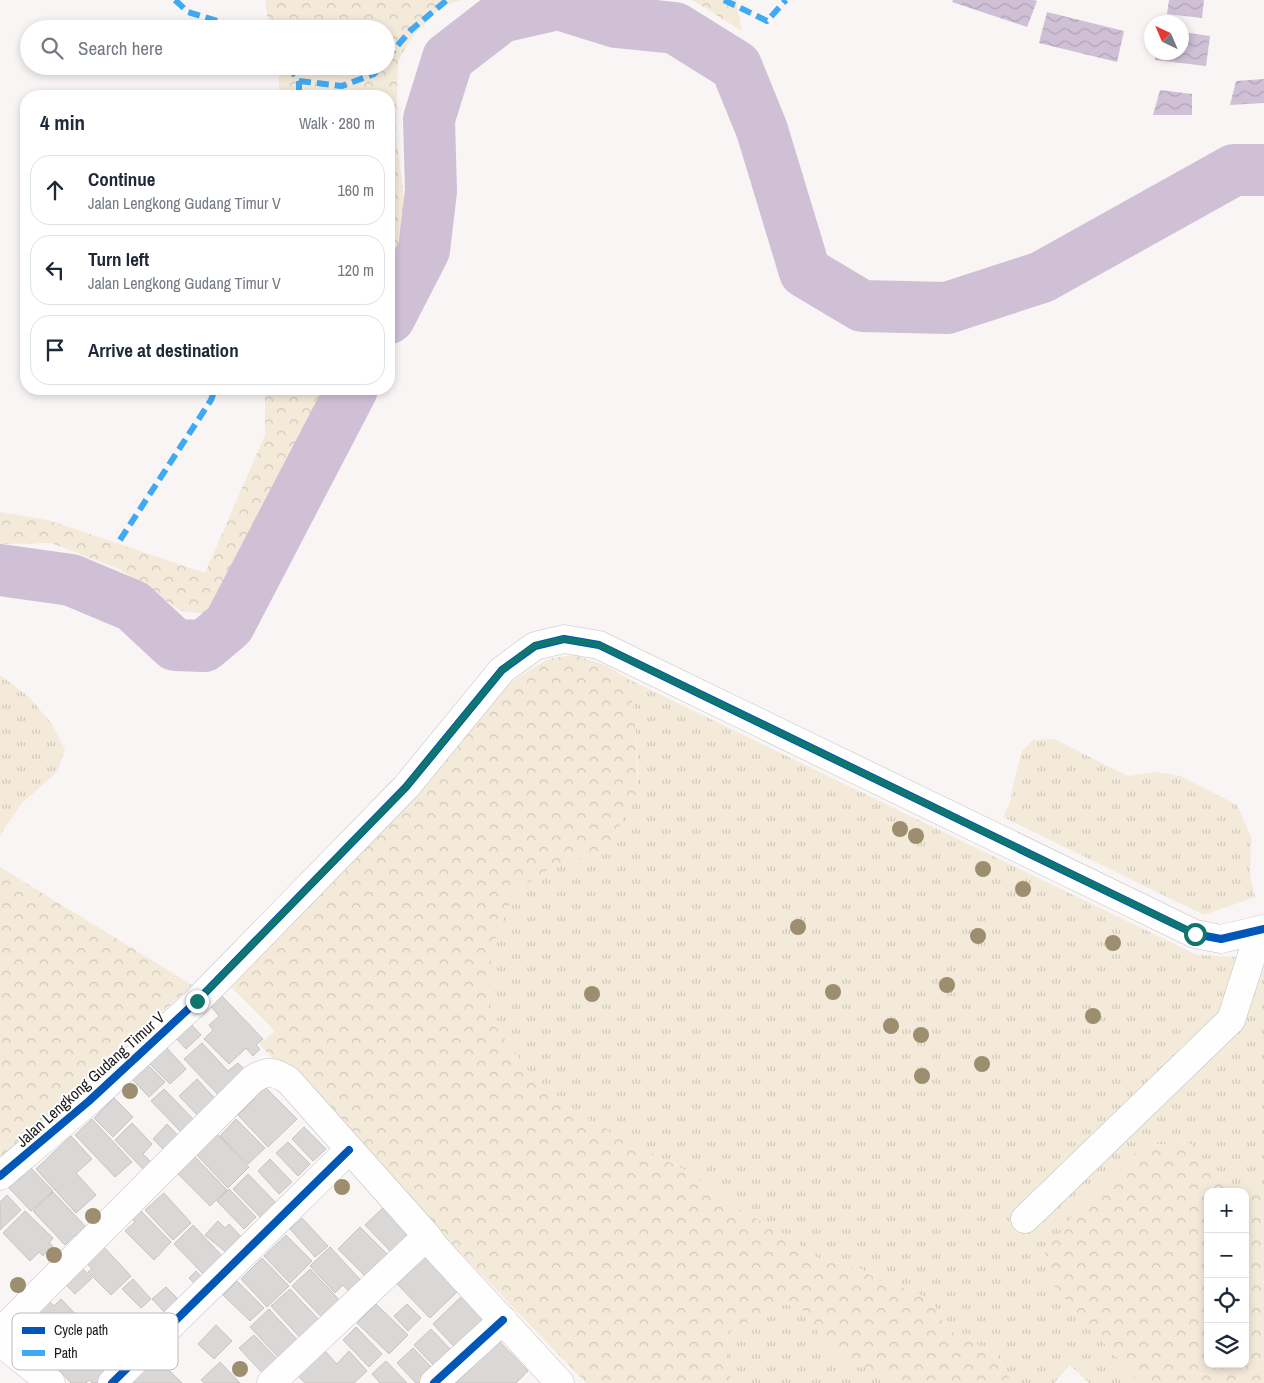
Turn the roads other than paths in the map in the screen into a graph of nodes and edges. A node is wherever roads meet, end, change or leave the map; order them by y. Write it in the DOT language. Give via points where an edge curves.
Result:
graph roads {
  1 [pos="1262,930"];
  2 [pos="349,1150"];
  3 [pos="0,1176"];
  4 [pos="1025,1219"];
  5 [pos="427,1236"];
  6 [pos="19,1313"];
  7 [pos="178,1318"];
  8 [pos="12,1320"];
  9 [pos="503,1320"];
  10 [pos="0,1332"];
  11 [pos="0,1342"];
  12 [pos="12,1352"];
  13 [pos="35,1370"];
  14 [pos="125,1370"];
  15 [pos="51,1383"];
  16 [pos="112,1383"];
  17 [pos="271,1383"];
  18 [pos="434,1383"];
  19 [pos="560,1383"];
  1 -- 3 [label="street, Jalan Lengkong Gudang Timur V" via="1222,939 1195,934 599,645 564,639 534,646 502,670 406,787 197,1001 90,1101"];
  1 -- 4 [label="street" via="1231,1020"];
  2 -- 5 [label="street"];
  2 -- 6 [label="street" via="288,1080 276,1073 264,1073 253,1079"];
  2 -- 7 [label="street"];
  5 -- 9 [label="street"];
  5 -- 17 [label="street"];
  8 -- 10 [label="street"];
  9 -- 18 [label="street"];
  9 -- 19 [label="street"];
  11 -- 12 [label="street"];
  13 -- 15 [label="street"];
  14 -- 16 [label="street"];
}
